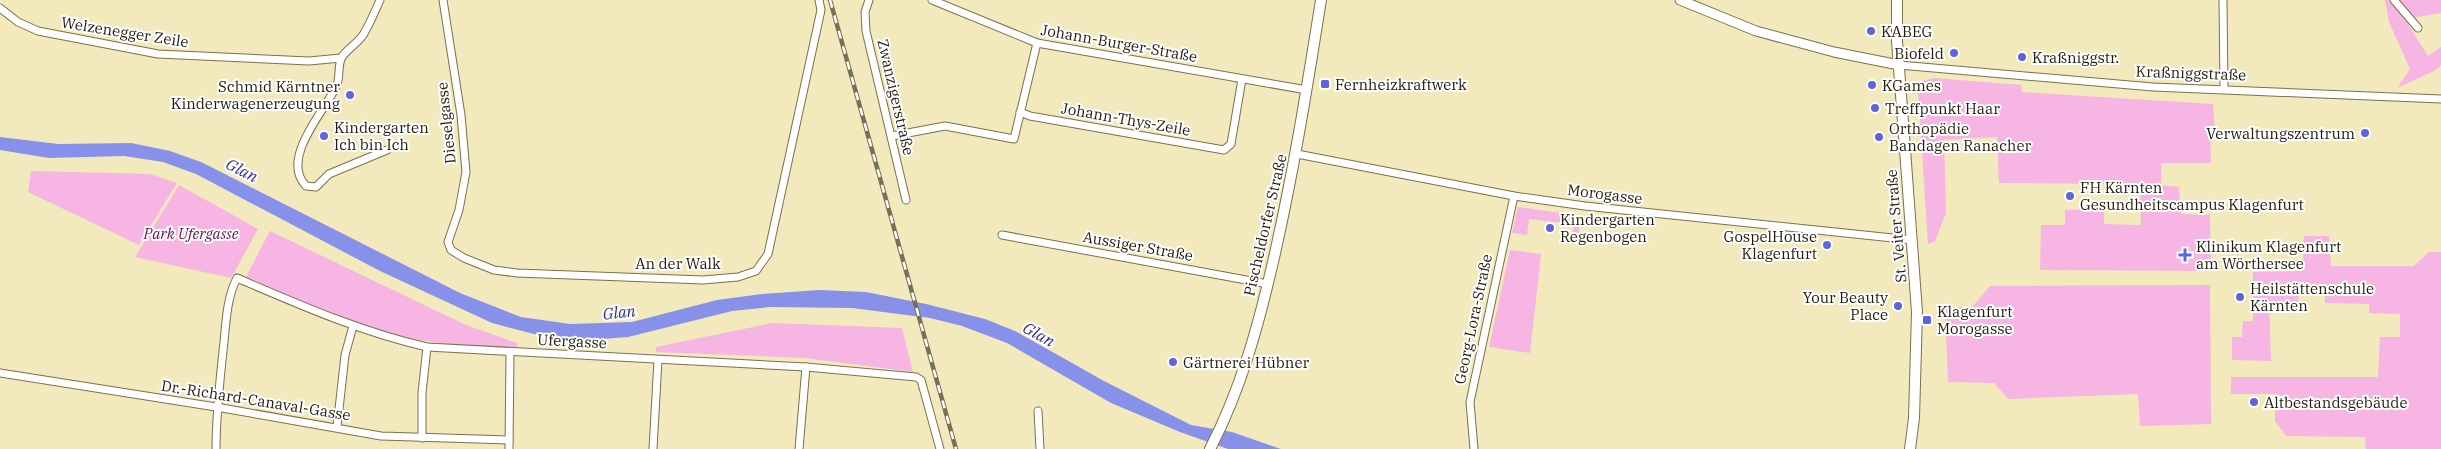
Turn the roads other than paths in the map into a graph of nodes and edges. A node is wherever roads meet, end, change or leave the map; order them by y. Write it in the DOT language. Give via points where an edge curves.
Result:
graph roads {
  1 [pos="380,0"];
  2 [pos="443,0"];
  3 [pos="819,0"];
  4 [pos="869,0"];
  5 [pos="932,0"];
  6 [pos="1321,0"];
  7 [pos="1680,0"];
  8 [pos="1896,0"];
  9 [pos="2223,0"];
  10 [pos="2394,0"];
  11 [pos="0,8"];
  12 [pos="2418,28"];
  13 [pos="1037,43"];
  14 [pos="341,58"];
  15 [pos="1899,65"];
  16 [pos="1242,79"];
  17 [pos="2224,89"];
  18 [pos="1307,90"];
  19 [pos="2441,99"];
  20 [pos="1020,112"];
  21 [pos="892,136"];
  22 [pos="387,150"];
  23 [pos="1297,154"];
  24 [pos="1514,196"];
  25 [pos="906,200"];
  26 [pos="1002,235"];
  27 [pos="1912,240"];
  28 [pos="448,242"];
  29 [pos="1268,284"];
  30 [pos="353,326"];
  31 [pos="427,347"];
  32 [pos="510,352"];
  33 [pos="658,360"];
  34 [pos="806,366"];
  35 [pos="0,373"];
  36 [pos="216,407"];
  37 [pos="1038,411"];
  38 [pos="337,427"];
  39 [pos="422,438"];
  40 [pos="509,440"];
  41 [pos="216,449"];
  42 [pos="509,449"];
  43 [pos="653,449"];
  44 [pos="799,449"];
  45 [pos="940,449"];
  46 [pos="1040,449"];
  47 [pos="1210,449"];
  48 [pos="1474,449"];
  49 [pos="1910,449"];
  1 -- 14 [label="street" via="363,35"];
  2 -- 28 [label="street, Dieselgasse" via="461,115 466,172 460,210"];
  3 -- 28 [label="street, An der Walk" via="821,10 768,254 756,271 738,277 704,280 517,273 494,270 464,258 451,250"];
  4 -- 21 [label="street, Zwanzigerstraße" via="865,12 866,31"];
  5 -- 13 [label="street, Johann-Burger-Straße"];
  6 -- 18 [label="main road, Pischeldorfer Straße"];
  7 -- 15 [label="street, Kraßniggstraße" via="1756,31"];
  8 -- 15 [label="main road, St. Veiter Straße"];
  9 -- 17 [label="street"];
  10 -- 12 [label="street"];
  11 -- 14 [label="street, Welzenegger Zeile" via="18,22 38,31 158,54 309,61"];
  13 -- 16 [label="street, Johann-Burger-Straße"];
  13 -- 20 [label="street"];
  14 -- 22 [label="street" via="337,86 312,125 299,156 296,169 300,180 306,186 316,187 329,174"];
  15 -- 17 [label="street, Kraßniggstraße" via="2153,87"];
  15 -- 27 [label="main road, St. Veiter Straße"];
  16 -- 18 [label="street, Johann-Burger-Straße"];
  16 -- 20 [label="street, Johann-Thys-Zeile" via="1231,144 1224,150"];
  17 -- 19 [label="street, Kraßniggstraße"];
  18 -- 23 [label="main road, Pischeldorfer Straße"];
  20 -- 21 [label="street" via="1014,139 945,126"];
  21 -- 25 [label="street, Zwanzigerstraße"];
  23 -- 24 [label="street, Morogasse"];
  23 -- 29 [label="main road, Pischeldorfer Straße"];
  24 -- 27 [label="street, Morogasse"];
  24 -- 48 [label="street, Georg-Lora-Straße" via="1470,402"];
  26 -- 29 [label="street, Aussiger Straße"];
  27 -- 49 [label="main road, St. Veiter Straße" via="1917,346"];
  29 -- 47 [label="main road, Pischeldorfer Straße" via="1245,369"];
  30 -- 31 [label="street, Ufergasse"];
  30 -- 36 [label="street, Ufergasse" via="237,278 232,288"];
  30 -- 38 [label="street" via="345,355"];
  31 -- 32 [label="street, Ufergasse"];
  31 -- 39 [label="street"];
  32 -- 33 [label="street, Ufergasse"];
  32 -- 40 [label="street"];
  33 -- 34 [label="street, Ufergasse"];
  33 -- 43 [label="street"];
  34 -- 44 [label="street"];
  34 -- 45 [label="street, Ufergasse" via="921,380"];
  35 -- 36 [label="street, Dr.-Richard-Canaval-Gasse"];
  36 -- 38 [label="street, Dr.-Richard-Canaval-Gasse"];
  36 -- 41 [label="street"];
  37 -- 46 [label="street"];
  38 -- 39 [label="street, Dr.-Richard-Canaval-Gasse" via="381,436"];
  39 -- 40 [label="street, Dr.-Richard-Canaval-Gasse"];
  40 -- 42 [label="street"];
}
